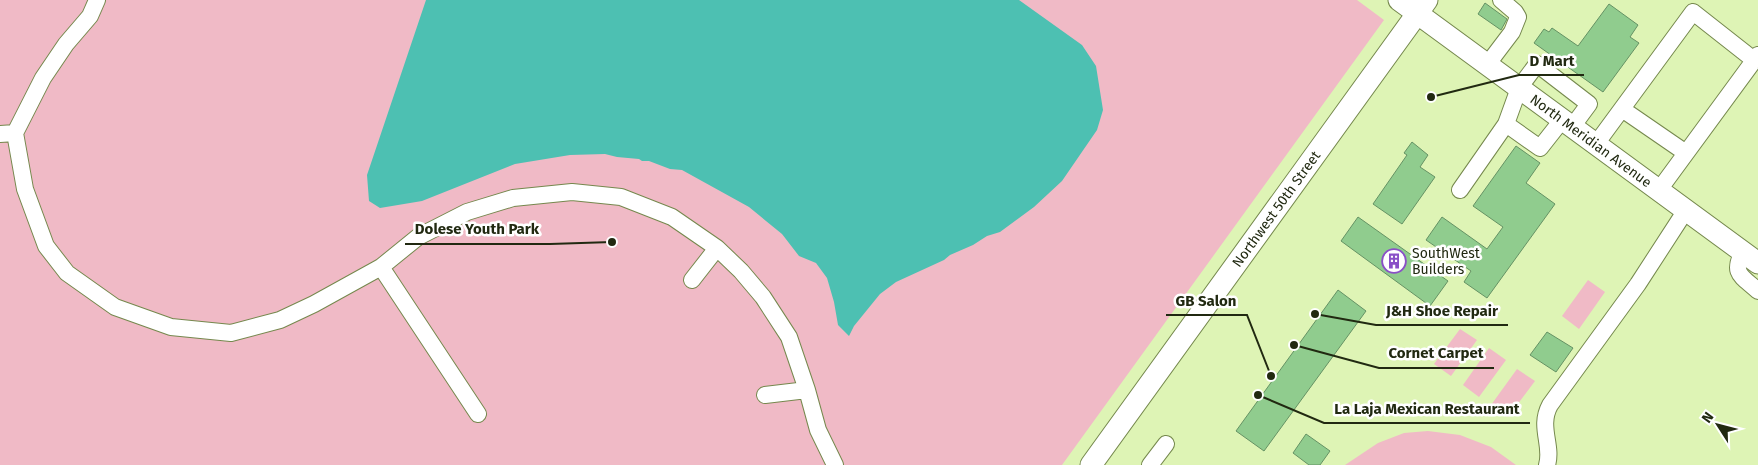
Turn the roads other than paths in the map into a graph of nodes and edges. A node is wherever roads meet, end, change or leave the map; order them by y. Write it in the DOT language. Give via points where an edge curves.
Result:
graph roads {
  1 [pos="97,0"];
  2 [pos="1399,0"];
  3 [pos="1501,0"];
  4 [pos="1691,6"];
  5 [pos="1422,7"];
  6 [pos="1756,58"];
  7 [pos="1487,65"];
  8 [pos="1518,88"];
  9 [pos="1622,109"];
  10 [pos="1567,123"];
  11 [pos="1506,124"];
  12 [pos="8,134"];
  13 [pos="1596,144"];
  14 [pos="1686,153"];
  15 [pos="1460,190"];
  16 [pos="1659,190"];
  17 [pos="1686,210"];
  18 [pos="717,248"];
  19 [pos="1751,257"];
  20 [pos="381,267"];
  21 [pos="692,280"];
  22 [pos="1758,291"];
  23 [pos="807,390"];
  24 [pos="765,395"];
  25 [pos="478,414"];
  26 [pos="1166,444"];
  27 [pos="835,465"];
  28 [pos="1091,465"];
  29 [pos="1150,465"];
  30 [pos="1547,465"];
  1 -- 12 [label="street" via="90,16 66,44"];
  2 -- 5 [label="main road, North Meridian Avenue"];
  3 -- 7 [label="street" via="1518,17 1512,32"];
  4 -- 6 [label="street"];
  4 -- 9 [label="street"];
  5 -- 7 [label="main road, North Meridian Avenue"];
  5 -- 28 [label="main road, Northwest 50th Street"];
  6 -- 14 [label="street"];
  7 -- 8 [label="main road, North Meridian Avenue"];
  8 -- 10 [label="main road, North Meridian Avenue"];
  8 -- 10 [label="street" via="1537,64 1588,104"];
  8 -- 11 [label="street"];
  9 -- 13 [label="street"];
  9 -- 14 [label="street"];
  10 -- 11 [label="street" via="1540,148"];
  10 -- 13 [label="main road, North Meridian Avenue"];
  11 -- 15 [label="street"];
  12 -- 20 [label="street" via="46,246 67,273 115,307 172,327 231,333 280,320"];
  13 -- 16 [label="main road, North Meridian Avenue"];
  14 -- 16 [label="street"];
  16 -- 17 [label="main road, North Meridian Avenue"];
  17 -- 19 [label="main road, North Meridian Avenue"];
  17 -- 30 [label="street" via="1638,284 1545,414"];
  18 -- 20 [label="street" via="672,217 621,197 572,192 513,198 467,212 418,237"];
  18 -- 21 [label="street"];
  18 -- 23 [label="street" via="763,297 789,337"];
  19 -- 22 [label="street" via="1737,264 1738,270"];
  20 -- 25 [label="street"];
  23 -- 24 [label="street"];
  23 -- 27 [label="street" via="818,430"];
  26 -- 29 [label="street"];
}
